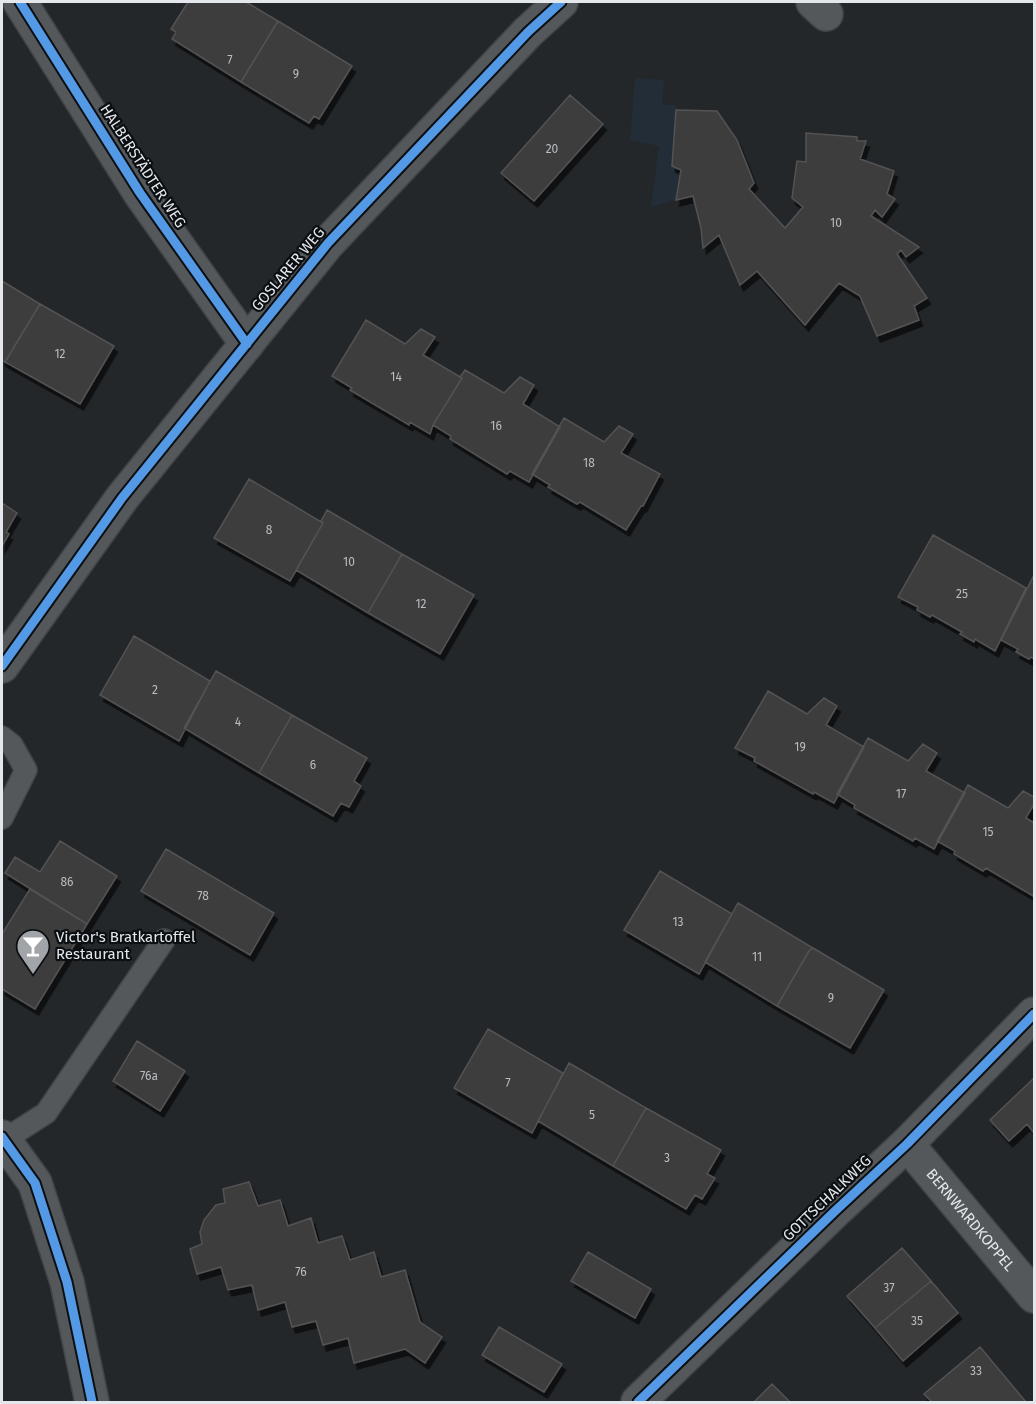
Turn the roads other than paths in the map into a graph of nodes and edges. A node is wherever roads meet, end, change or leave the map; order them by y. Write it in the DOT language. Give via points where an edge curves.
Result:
graph roads {
  1 [pos="20,2"];
  2 [pos="561,2"];
  3 [pos="247,344"];
  4 [pos="2,666"];
  5 [pos="2,737"];
  6 [pos="2,818"];
  7 [pos="164,940"];
  8 [pos="1035,1014"];
  9 [pos="3,1138"];
  10 [pos="907,1144"];
  11 [pos="1035,1296"];
  12 [pos="92,1402"];
  13 [pos="638,1402"];
  1 -- 3 [label="street, HALBERSTÄDTER WEG" via="140,192"];
  2 -- 3 [label="street, GOSLARER WEG" via="328,243"];
  3 -- 4 [label="street, GOSLARER WEG" via="122,498"];
  5 -- 6 [label="lane" via="12,745 26,770"];
  7 -- 9 [label="lane" via="46,1113"];
  8 -- 10 [label="street, GOTTSCHALKWEG"];
  9 -- 12 [label="street" via="35,1183 67,1282"];
  10 -- 11 [label="street, BERNWARDKOPPEL"];
  10 -- 13 [label="street, GOTTSCHALKWEG"];
}
